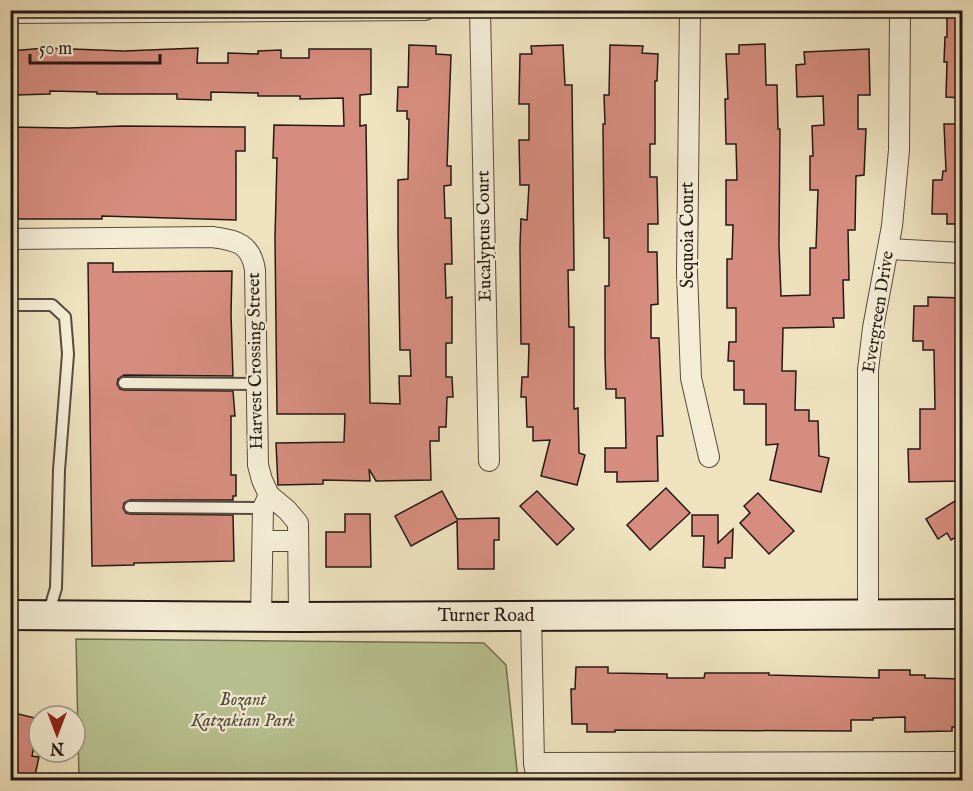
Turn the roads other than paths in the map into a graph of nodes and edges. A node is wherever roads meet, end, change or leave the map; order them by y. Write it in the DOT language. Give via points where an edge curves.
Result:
graph roads {
  1 [pos="425,10"];
  2 [pos="480,10"];
  3 [pos="690,10"];
  4 [pos="900,10"];
  5 [pos="238,11"];
  6 [pos="10,13"];
  7 [pos="10,239"];
  8 [pos="889,249"];
  9 [pos="963,252"];
  10 [pos="10,305"];
  11 [pos="124,383"];
  12 [pos="256,384"];
  13 [pos="709,457"];
  14 [pos="489,461"];
  15 [pos="266,502"];
  16 [pos="130,507"];
  17 [pos="263,541"];
  18 [pos="298,541"];
  19 [pos="963,614"];
  20 [pos="10,615"];
  21 [pos="47,615"];
  22 [pos="531,615"];
  23 [pos="868,615"];
  24 [pos="261,617"];
  25 [pos="299,617"];
  26 [pos="963,762"];
  27 [pos="822,771"];
  28 [pos="535,772"];
  1 -- 5 [label="street"];
  2 -- 14 [label="street, Eucalyptus Court"];
  3 -- 13 [label="street, Sequoia Court" via="687,272 691,378"];
  4 -- 8 [label="street, Evergreen Drive" via="899,150"];
  5 -- 6 [label="street"];
  7 -- 12 [label="street, Harvest Crossing Street" via="212,237 247,248 255,270"];
  8 -- 9 [label="street"];
  8 -- 23 [label="street, Evergreen Drive" via="868,370"];
  10 -- 21 [label="lane" via="52,305 65,317 68,354 59,470 56,588"];
  11 -- 12 [label="lane"];
  12 -- 15 [label="street, Harvest Crossing Street" via="258,465"];
  15 -- 16 [label="lane"];
  15 -- 17 [label="street, Harvest Crossing Street"];
  15 -- 18 [label="street, Harvest Crossing Street" via="287,510 298,523"];
  17 -- 18 [label="street"];
  17 -- 24 [label="street, Harvest Crossing Street"];
  18 -- 25 [label="street, Harvest Crossing Street"];
  19 -- 23 [label="main road, Turner Road"];
  20 -- 21 [label="main road, Turner Road"];
  21 -- 24 [label="main road, Turner Road"];
  22 -- 23 [label="main road, Turner Road"];
  22 -- 25 [label="main road, Turner Road"];
  22 -- 28 [label="street"];
  24 -- 25 [label="main road, Turner Road"];
  26 -- 27 [label="street"];
  27 -- 28 [label="street"];
}
